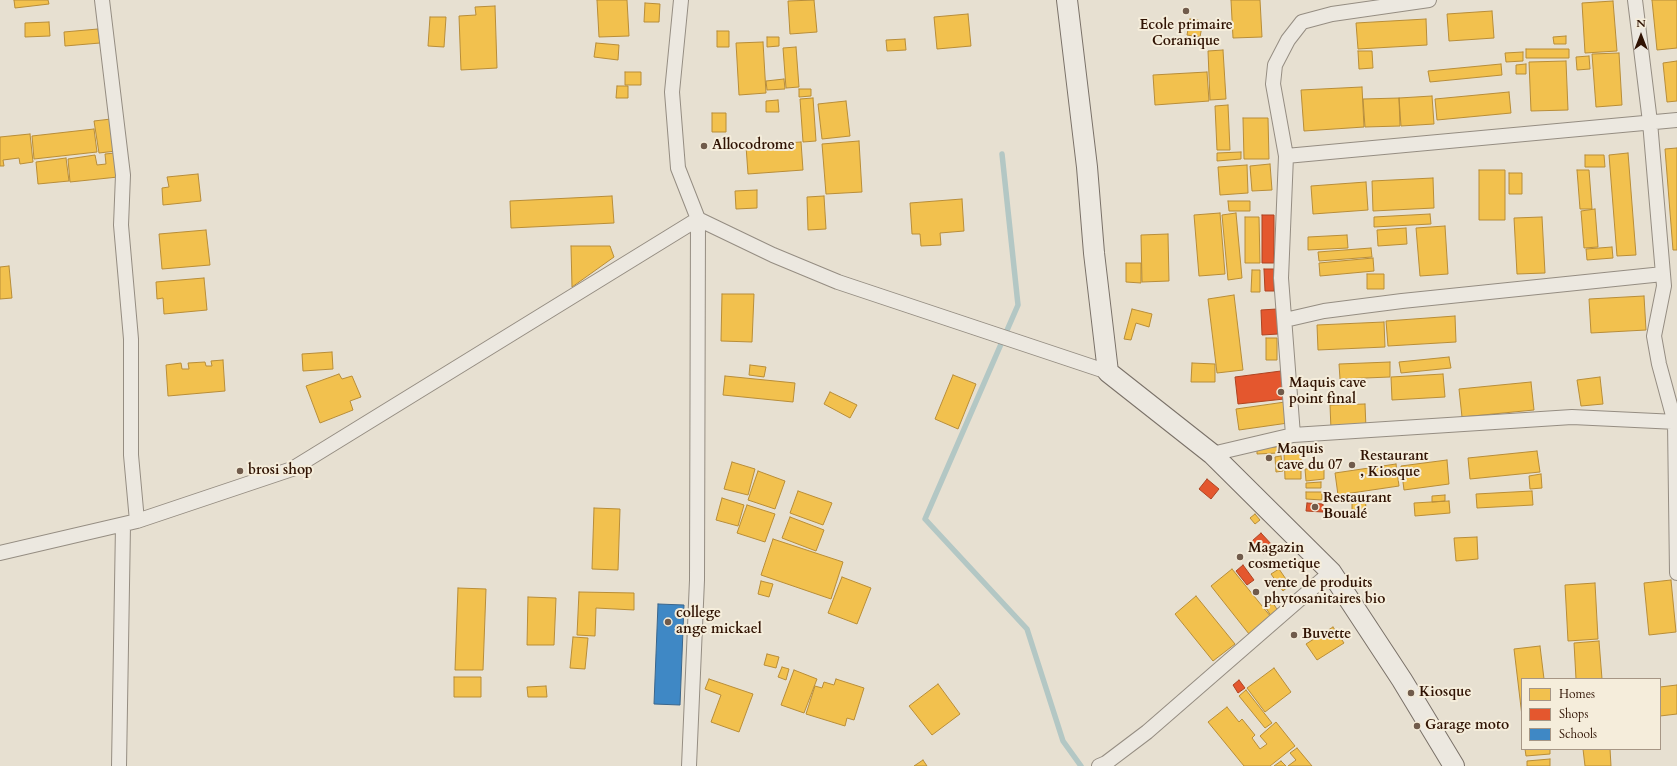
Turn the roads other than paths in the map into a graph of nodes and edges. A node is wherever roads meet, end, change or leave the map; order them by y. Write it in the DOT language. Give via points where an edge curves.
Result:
graph roads {
  1 [pos="102,0"];
  2 [pos="681,0"];
  3 [pos="1067,0"];
  4 [pos="1430,0"];
  5 [pos="1635,0"];
  6 [pos="1677,120"];
  7 [pos="1650,122"];
  8 [pos="1286,156"];
  9 [pos="698,219"];
  10 [pos="1663,274"];
  11 [pos="1284,320"];
  12 [pos="1108,372"];
  13 [pos="1676,423"];
  14 [pos="1293,435"];
  15 [pos="1212,454"];
  16 [pos="137,521"];
  17 [pos="123,525"];
  18 [pos="0,552"];
  19 [pos="1677,565"];
  20 [pos="1331,572"];
  21 [pos="119,766"];
  22 [pos="689,766"];
  23 [pos="1099,766"];
  24 [pos="1454,766"];
  1 -- 16 [label="street" via="123,175 121,225 131,339 131,455"];
  2 -- 9 [label="street" via="672,92 678,168"];
  3 -- 12 [label="main road"];
  4 -- 8 [label="street" via="1332,14 1302,22 1288,40 1275,65 1273,84"];
  5 -- 7 [label="street"];
  6 -- 7 [label="street"];
  7 -- 8 [label="street"];
  7 -- 10 [label="street"];
  8 -- 11 [label="street" via="1281,278"];
  9 -- 12 [label="street" via="773,255 838,282"];
  9 -- 16 [label="street" via="292,469"];
  9 -- 22 [label="street" via="697,580"];
  10 -- 11 [label="street" via="1395,302 1324,311"];
  10 -- 13 [label="street" via="1664,286 1654,336"];
  11 -- 14 [label="street"];
  12 -- 15 [label="main road"];
  13 -- 14 [label="street" via="1572,417"];
  13 -- 19 [label="street"];
  14 -- 15 [label="street"];
  15 -- 20 [label="main road"];
  16 -- 17 [label="street"];
  17 -- 18 [label="street"];
  17 -- 21 [label="street"];
  20 -- 23 [label="street" via="1153,727"];
  20 -- 24 [label="main road" via="1402,680"];
}
